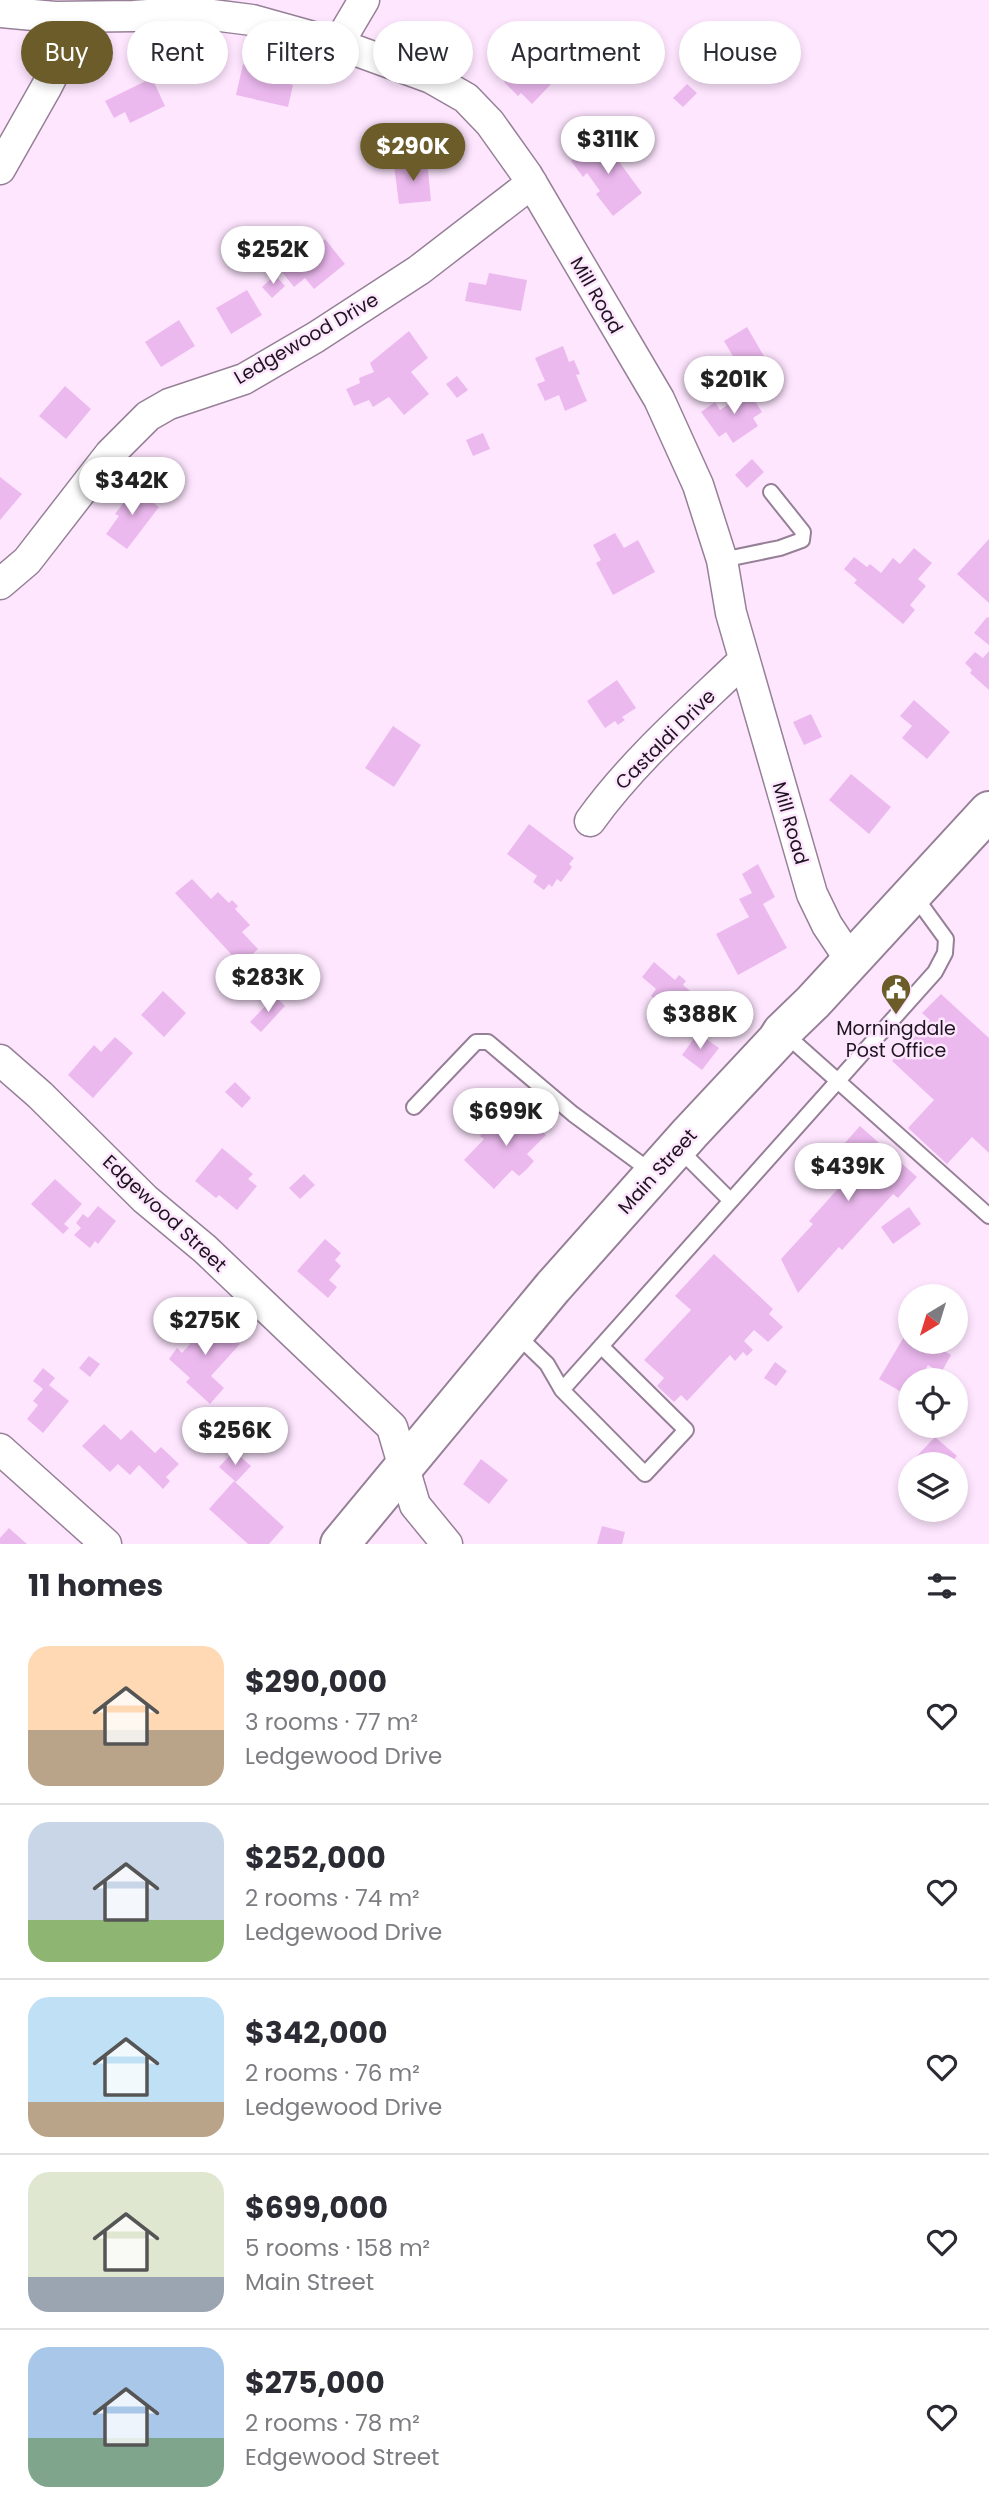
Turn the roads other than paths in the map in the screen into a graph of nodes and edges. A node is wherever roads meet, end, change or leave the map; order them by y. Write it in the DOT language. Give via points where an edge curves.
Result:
graph roads {
  1 [pos="364,0"];
  2 [pos="0,12"];
  3 [pos="82,17"];
  4 [pos="256,21"];
  5 [pos="352,21"];
  6 [pos="359,52"];
  7 [pos="0,169"];
  8 [pos="532,183"];
  9 [pos="771,492"];
  10 [pos="722,560"];
  11 [pos="0,584"];
  12 [pos="744,660"];
  13 [pos="989,811"];
  14 [pos="590,821"];
  15 [pos="913,894"];
  16 [pos="851,961"];
  17 [pos="782,1032"];
  18 [pos="0,1059"];
  19 [pos="837,1080"];
  20 [pos="414,1107"];
  21 [pos="666,1161"];
  22 [pos="730,1200"];
  23 [pos="989,1216"];
  24 [pos="515,1332"];
  25 [pos="601,1346"];
  26 [pos="562,1390"];
  27 [pos="0,1449"];
  28 [pos="404,1465"];
  29 [pos="106,1544"];
  30 [pos="340,1544"];
  31 [pos="447,1544"];
  1 -- 5 [label="street"];
  2 -- 3 [label="street, Mill Road"];
  3 -- 4 [label="street, Mill Road" via="189,12"];
  3 -- 7 [label="street"];
  6 -- 8 [label="street, Mill Road" via="431,78 466,98 490,123"];
  8 -- 10 [label="street, Mill Road" via="659,399 698,485"];
  8 -- 11 [label="street, Ledgewood Drive" via="419,270 316,337 244,379 169,404 148,416 110,454 27,561"];
  9 -- 10 [label="lane" via="803,532 802,540"];
  10 -- 12 [label="street, Mill Road"];
  12 -- 14 [label="street, Castaldi Drive" via="631,770"];
  12 -- 16 [label="street, Mill Road" via="811,894"];
  13 -- 15 [label="main road, Main Street"];
  15 -- 16 [label="main road, Main Street"];
  15 -- 19 [label="lane" via="946,939 944,953 935,972"];
  16 -- 17 [label="main road, Main Street"];
  17 -- 19 [label="lane"];
  17 -- 21 [label="main road, Main Street"];
  18 -- 28 [label="street, Edgewood Street" via="392,1427"];
  19 -- 22 [label="lane"];
  19 -- 23 [label="lane"];
  20 -- 21 [label="lane" via="476,1042 488,1042 573,1114"];
  21 -- 22 [label="lane"];
  21 -- 24 [label="main road, Main Street"];
  22 -- 25 [label="lane"];
  24 -- 26 [label="lane" via="547,1364"];
  24 -- 28 [label="main road, Main Street"];
  25 -- 26 [label="lane"];
  25 -- 26 [label="lane" via="686,1430 645,1474"];
  27 -- 29 [label="street"];
  28 -- 30 [label="main road, Main Street"];
  28 -- 31 [label="street, Edgewood Street" via="415,1505"];
}
